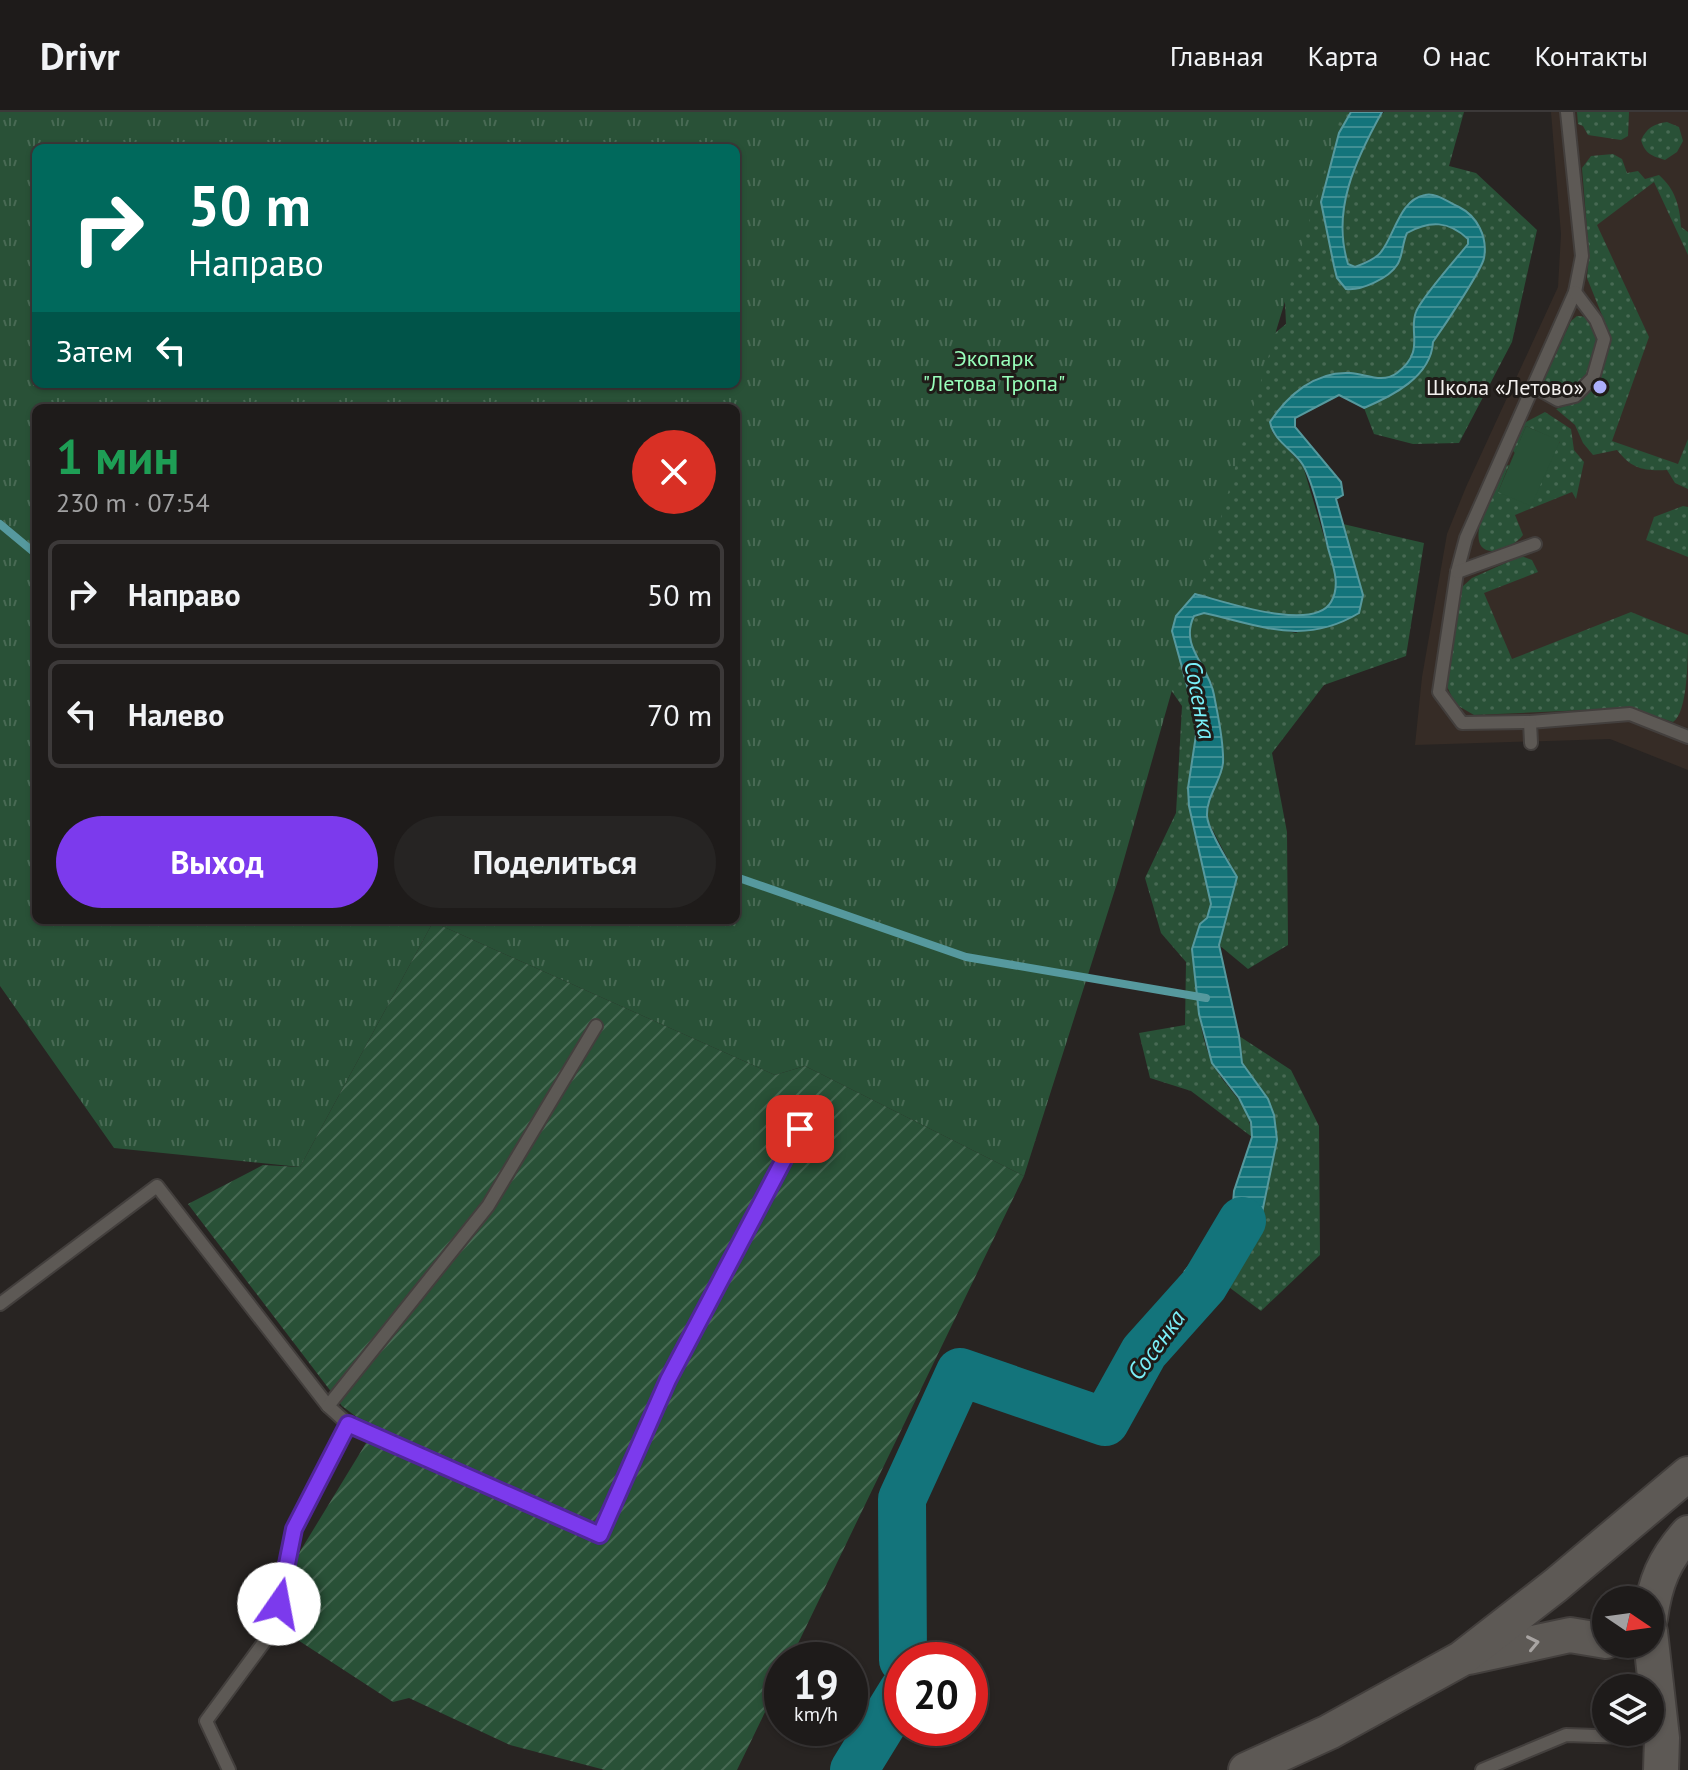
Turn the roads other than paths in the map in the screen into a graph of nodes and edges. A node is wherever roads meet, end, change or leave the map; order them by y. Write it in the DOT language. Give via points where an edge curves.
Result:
graph roads {
  1 [pos="1567,112"];
  2 [pos="1575,292"];
  3 [pos="1533,386"];
  4 [pos="1535,544"];
  5 [pos="1457,572"];
  6 [pos="1530,722"];
  7 [pos="1688,737"];
  8 [pos="1531,743"];
  9 [pos="596,1026"];
  10 [pos="800,1129"];
  11 [pos="0,1304"];
  12 [pos="328,1406"];
  13 [pos="348,1424"];
  14 [pos="1688,1474"];
  15 [pos="1688,1488"];
  16 [pos="1650,1505"];
  17 [pos="1688,1533"];
  18 [pos="1655,1586"];
  19 [pos="1592,1639"];
  20 [pos="1631,1658"];
  21 [pos="1461,1659"];
  22 [pos="1645,1674"];
  23 [pos="1661,1754"];
  24 [pos="229,1770"];
  25 [pos="1246,1770"];
  26 [pos="1482,1770"];
  1 -- 2 [label="lane" via="1582,256"];
  2 -- 3 [label="lane"];
  2 -- 3 [label="lane" via="1604,339 1593,378 1575,396 1558,400"];
  3 -- 5 [label="lane" via="1507,456 1466,538"];
  4 -- 5 [label="lane"];
  5 -- 6 [label="lane" via="1439,692 1462,723"];
  6 -- 7 [label="lane" via="1630,714"];
  6 -- 8 [label="lane"];
  9 -- 12 [label="lane" via="488,1206"];
  10 -- 13 [label="lane" via="668,1380 600,1535"];
  11 -- 12 [label="lane" via="157,1186"];
  12 -- 13 [label="lane"];
  13 -- 24 [label="lane" via="294,1529 273,1630 206,1721"];
  14 -- 16 [label="main road"];
  15 -- 16 [label="main road"];
  16 -- 21 [label="main road"];
  17 -- 18 [label="main road" via="1670,1553"];
  21 -- 19 [label="main road, one-way" via="1570,1635"];
  20 -- 22 [label="main road"];
  21 -- 25 [label="main road" via="1329,1732"];
  23 -- 26 [label="lane" via="1566,1735"];
}
